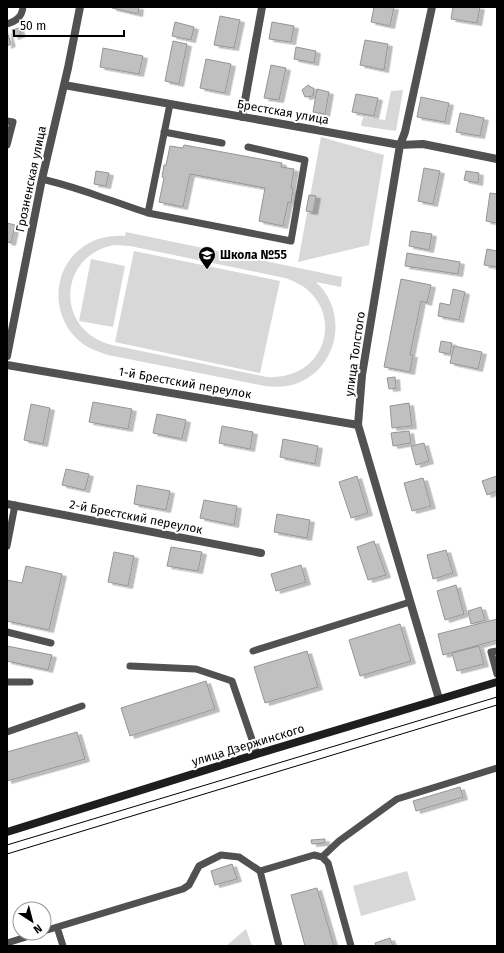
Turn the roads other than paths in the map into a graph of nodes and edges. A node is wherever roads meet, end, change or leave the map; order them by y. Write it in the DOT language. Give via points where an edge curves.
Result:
graph roads {
  1 [pos="23,7"];
  2 [pos="80,7"];
  3 [pos="262,7"];
  4 [pos="432,7"];
  5 [pos="7,24"];
  6 [pos="64,84"];
  7 [pos="170,104"];
  8 [pos="242,117"];
  9 [pos="7,121"];
  10 [pos="164,132"];
  11 [pos="222,143"];
  12 [pos="7,145"];
  13 [pos="400,145"];
  14 [pos="248,147"];
  15 [pos="497,159"];
  16 [pos="42,179"];
  17 [pos="148,213"];
  18 [pos="7,356"];
  19 [pos="7,365"];
  20 [pos="358,425"];
  21 [pos="11,505"];
  22 [pos="7,546"];
  23 [pos="261,553"];
  24 [pos="410,602"];
  25 [pos="7,632"];
  26 [pos="51,643"];
  27 [pos="253,651"];
  28 [pos="497,651"];
  29 [pos="130,666"];
  30 [pos="497,674"];
  31 [pos="7,682"];
  32 [pos="30,682"];
  33 [pos="497,682"];
  34 [pos="439,699"];
  35 [pos="82,706"];
  36 [pos="7,732"];
  37 [pos="257,754"];
  38 [pos="497,768"];
  39 [pos="7,832"];
  40 [pos="322,857"];
  41 [pos="260,871"];
  42 [pos="57,927"];
  43 [pos="52,929"];
  44 [pos="63,946"];
  45 [pos="279,946"];
  46 [pos="351,946"];
  1 -- 5 [label="lane" via="22,14 14,22"];
  2 -- 6 [label="street, Грозненская улица"];
  3 -- 8 [label="street"];
  4 -- 13 [label="street, улица Толстого"];
  6 -- 7 [label="street, Брестская улица"];
  6 -- 16 [label="street, Грозненская улица"];
  7 -- 8 [label="street, Брестская улица"];
  7 -- 10 [label="lane"];
  8 -- 13 [label="street, Брестская улица"];
  9 -- 12 [label="lane" via="13,122"];
  10 -- 11 [label="lane"];
  10 -- 17 [label="lane"];
  13 -- 15 [label="street, Брестская улица" via="423,144"];
  13 -- 20 [label="street, улица Толстого" via="362,375"];
  14 -- 17 [label="lane" via="305,160 291,241"];
  16 -- 17 [label="lane"];
  16 -- 18 [label="street, Грозненская улица"];
  19 -- 20 [label="street, 1-й Брестский переулок"];
  20 -- 24 [label="street, улица Толстого"];
  21 -- 22 [label="lane"];
  21 -- 23 [label="street, 2-й Брестский переулок"];
  24 -- 27 [label="lane"];
  24 -- 34 [label="street, улица Толстого"];
  25 -- 26 [label="lane"];
  28 -- 30 [label="lane" via="491,652"];
  29 -- 37 [label="lane" via="196,669 232,681"];
  31 -- 32 [label="lane"];
  33 -- 34 [label="main road, улица Дзержинского"];
  34 -- 37 [label="main road, улица Дзержинского"];
  35 -- 36 [label="lane"];
  37 -- 39 [label="main road, улица Дзержинского"];
  38 -- 40 [label="lane" via="397,799"];
  40 -- 41 [label="lane" via="314,855"];
  40 -- 46 [label="lane" via="328,863"];
  41 -- 42 [label="lane" via="239,857 221,855 199,866 189,885 183,889"];
  41 -- 45 [label="lane"];
  42 -- 43 [label="lane"];
  42 -- 44 [label="lane"];
}
